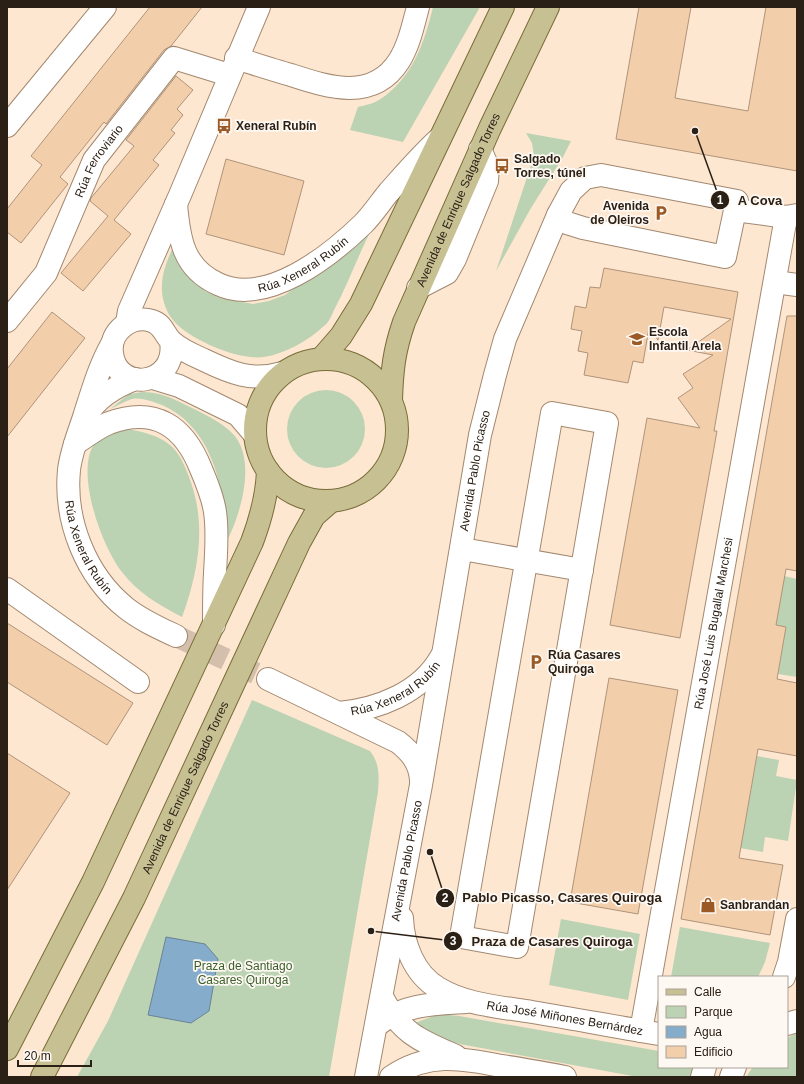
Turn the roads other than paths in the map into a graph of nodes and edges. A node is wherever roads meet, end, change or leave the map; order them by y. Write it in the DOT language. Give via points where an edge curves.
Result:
graph roads {
  1 [pos="105,7"];
  2 [pos="259,7"];
  3 [pos="418,7"];
  4 [pos="503,7"];
  5 [pos="548,7"];
  6 [pos="233,66"];
  7 [pos="7,126"];
  8 [pos="441,137"];
  9 [pos="176,204"];
  10 [pos="735,210"];
  11 [pos="558,215"];
  12 [pos="792,216"];
  13 [pos="583,228"];
  14 [pos="151,259"];
  15 [pos="776,282"];
  16 [pos="797,285"];
  17 [pos="521,304"];
  18 [pos="7,321"];
  19 [pos="127,323"];
  20 [pos="165,333"];
  21 [pos="112,344"];
  22 [pos="321,359"];
  23 [pos="282,373"];
  24 [pos="144,378"];
  25 [pos="391,400"];
  26 [pos="82,423"];
  27 [pos="255,435"];
  28 [pos="75,444"];
  29 [pos="268,471"];
  30 [pos="331,501"];
  31 [pos="462,549"];
  32 [pos="526,560"];
  33 [pos="582,570"];
  34 [pos="7,590"];
  35 [pos="214,625"];
  36 [pos="176,636"];
  37 [pos="443,654"];
  38 [pos="268,679"];
  39 [pos="138,682"];
  40 [pos="340,713"];
  41 [pos="430,737"];
  42 [pos="413,756"];
  43 [pos="421,786"];
  44 [pos="401,893"];
  45 [pos="797,919"];
  46 [pos="659,976"];
  47 [pos="784,976"];
  48 [pos="658,984"];
  49 [pos="471,1002"];
  50 [pos="383,1012"];
  51 [pos="650,1032"];
  52 [pos="7,1049"];
  53 [pos="461,1058"];
  54 [pos="42,1077"];
  55 [pos="366,1077"];
  56 [pos="391,1077"];
  57 [pos="565,1077"];
  1 -- 7 [label="street"];
  2 -- 6 [label="street, Rúa Xeneral Rubín"];
  3 -- 6 [label="street" via="407,45 399,62 374,84 359,88 323,86"];
  4 -- 8 [label="main road"];
  5 -- 25 [label="main road, Avenida de Enrique Salgado Torres" via="480,149 418,288 395,349"];
  6 -- 9 [label="street, Rúa Xeneral Rubín"];
  6 -- 18 [label="street, Rúa Ferroviario" via="174,58 94,160 46,273"];
  8 -- 9 [label="street, Rúa Xeneral Rubín" via="412,165 364,224 319,260 287,279 262,289 233,290 211,281 196,270 186,255 180,239"];
  8 -- 22 [label="main road" via="361,304 341,336"];
  9 -- 14 [label="street, Rúa Xeneral Rubín"];
  10 -- 11 [label="street" via="737,201 601,175 585,178 571,191"];
  10 -- 12 [label="street"];
  10 -- 13 [label="street" via="726,257"];
  11 -- 13 [label="street" via="568,223"];
  11 -- 17 [label="street, Avenida Pablo Picasso"];
  12 -- 15 [label="street, Rúa José Luis Bugallal Marchesi"];
  13 -- 17 [label="street" via="561,242"];
  14 -- 19 [label="street, Rúa Xeneral Rubín" via="129,311"];
  14 -- 20 [label="street, Rúa Xeneral Rubín" via="146,282 147,293 153,314"];
  15 -- 16 [label="street"];
  15 -- 46 [label="street, Rúa José Luis Bugallal Marchesi"];
  17 -- 31 [label="street, Avenida Pablo Picasso" via="505,339 494,375 480,435"];
  19 -- 20 [label="street" via="143,319"];
  19 -- 21 [label="street, Rúa Xeneral Rubín" via="115,336"];
  20 -- 23 [label="street" via="194,355 230,373 266,378"];
  20 -- 24 [label="street, Rúa Xeneral Rubín" via="172,350 167,367"];
  21 -- 24 [label="street" via="114,362 126,376"];
  21 -- 26 [label="street, Rúa Xeneral Rubín" via="99,371"];
  22 -- 23 [label="main road" via="300,363"];
  22 -- 25 [label="main road" via="342,360 362,369 379,382"];
  23 -- 27 [label="main road" via="266,391 257,412"];
  24 -- 26 [label="street, Rúa Xeneral Rubín" via="119,386 95,403"];
  24 -- 27 [label="street" via="179,386 238,415"];
  25 -- 30 [label="main road" via="396,419 397,439 392,458 382,474 367,488 350,497"];
  26 -- 28 [label="street, Rúa Xeneral Rubín"];
  27 -- 29 [label="main road" via="259,454"];
  28 -- 35 [label="street" via="108,423 126,418 145,417 166,422 182,436 196,456 215,512"];
  28 -- 36 [label="street, Rúa Xeneral Rubín" via="69,470 69,495 73,524 82,551 108,592 126,608"];
  29 -- 30 [label="main road" via="285,488 306,498"];
  29 -- 35 [label="main road" via="262,516"];
  30 -- 54 [label="main road, Avenida de Enrique Salgado Torres" via="314,516 300,543 134,898"];
  31 -- 32 [label="street"];
  31 -- 37 [label="street, Avenida Pablo Picasso"];
  32 -- 33 [label="street"];
  32 -- 33 [label="street" via="552,413 608,423"];
  32 -- 33 [label="street" via="461,938 517,947"];
  34 -- 39 [label="street"];
  35 -- 52 [label="main road" via="93,882"];
  37 -- 40 [label="street, Rúa Xeneral Rubín" via="427,677 402,694 368,709"];
  37 -- 41 [label="street, Avenida Pablo Picasso"];
  38 -- 40 [label="street, Rúa Xeneral Rubín"];
  40 -- 42 [label="street, Rúa Xeneral Rubín" via="398,742"];
  41 -- 42 [label="street"];
  41 -- 43 [label="street, Avenida Pablo Picasso"];
  42 -- 43 [label="street, Avenida Pablo Picasso" via="420,774"];
  43 -- 44 [label="street, Avenida Pablo Picasso"];
  44 -- 49 [label="street, Rúa José Miñones Bernárdez" via="402,935 414,963 438,988"];
  44 -- 50 [label="street, Avenida Pablo Picasso"];
  45 -- 47 [label="street"];
  48 -- 51 [label="street, Rúa José Luis Bugallal Marchesi"];
  49 -- 50 [label="street, Rúa José Miñones Bernárdez" via="433,1004"];
  49 -- 51 [label="street, Rúa José Miñones Bernárdez"];
  50 -- 53 [label="street" via="415,1036"];
  50 -- 55 [label="street, Avenida Pablo Picasso"];
  53 -- 56 [label="street" via="435,1059 415,1064"];
  53 -- 57 [label="street"];
}
